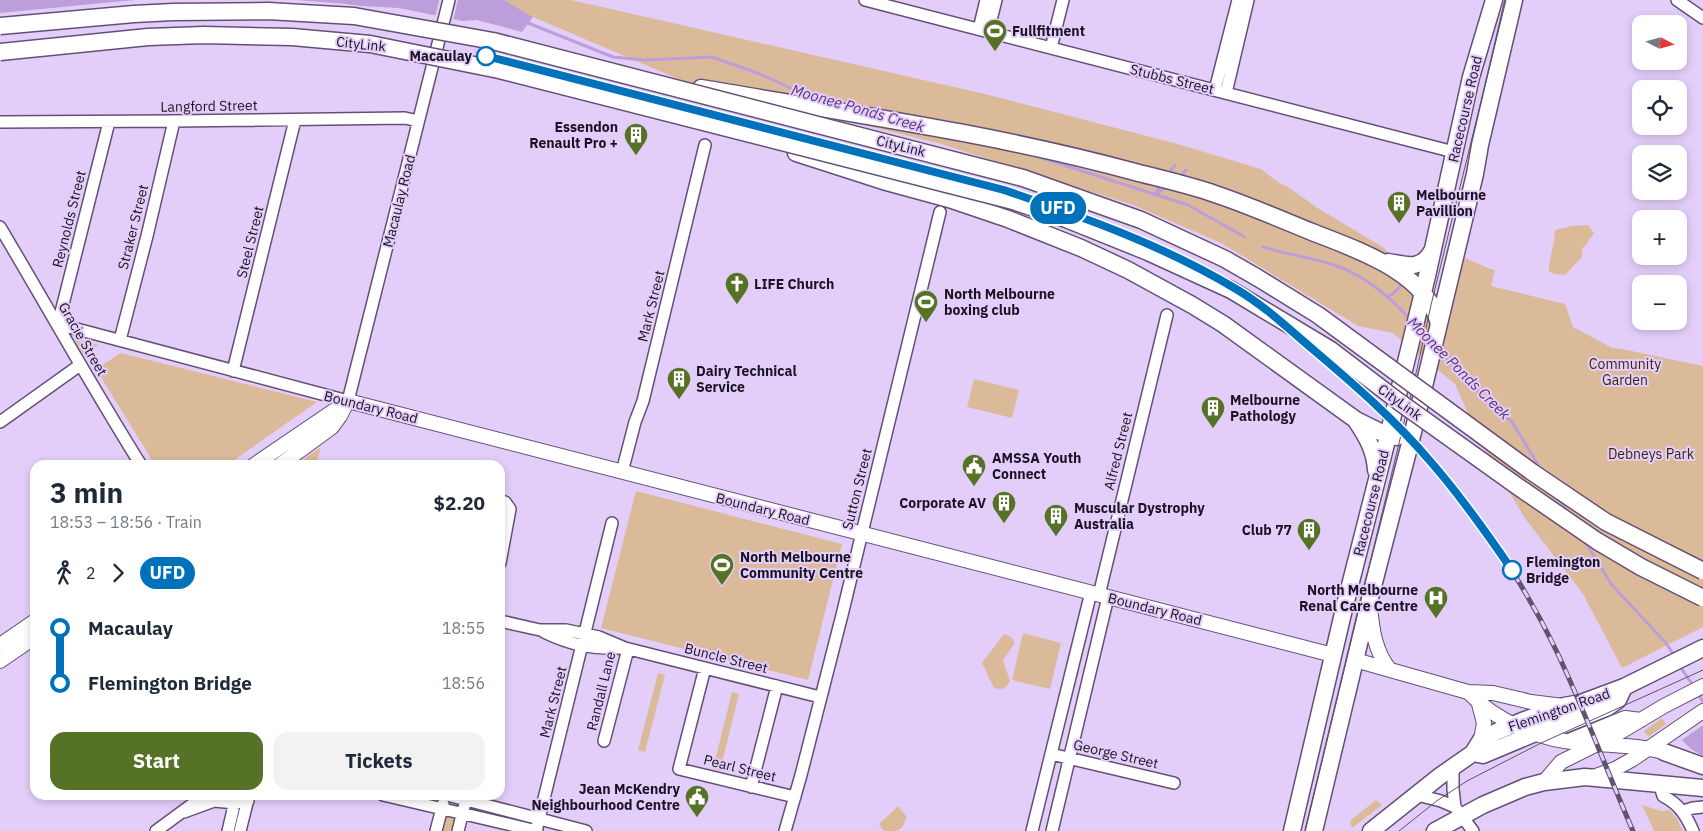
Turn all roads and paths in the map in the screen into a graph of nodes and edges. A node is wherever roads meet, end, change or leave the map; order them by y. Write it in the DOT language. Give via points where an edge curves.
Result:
graph roads {
  1 [pos="449,0"];
  2 [pos="865,0"];
  3 [pos="986,0"];
  4 [pos="996,0"];
  5 [pos="1062,0"];
  6 [pos="1238,0"];
  7 [pos="1248,0"];
  8 [pos="1494,0"];
  9 [pos="1514,0"];
  10 [pos="1677,0"];
  11 [pos="1703,18"];
  12 [pos="0,26"];
  13 [pos="983,30"];
  14 [pos="1051,48"];
  15 [pos="0,52"];
  16 [pos="628,76"];
  17 [pos="1221,91"];
  18 [pos="295,120"];
  19 [pos="418,121"];
  20 [pos="0,122"];
  21 [pos="109,122"];
  22 [pos="174,122"];
  23 [pos="700,122"];
  24 [pos="705,145"];
  25 [pos="1454,152"];
  26 [pos="1477,162"];
  27 [pos="940,212"];
  28 [pos="0,227"];
  29 [pos="1432,250"];
  30 [pos="1402,269"];
  31 [pos="1422,296"];
  32 [pos="1167,315"];
  33 [pos="58,324"];
  34 [pos="1439,324"];
  35 [pos="120,340"];
  36 [pos="80,365"];
  37 [pos="233,371"];
  38 [pos="348,401"];
  39 [pos="1353,418"];
  40 [pos="0,422"];
  41 [pos="1388,434"];
  42 [pos="1411,442"];
  43 [pos="138,460"];
  44 [pos="261,460"];
  45 [pos="287,460"];
  46 [pos="622,472"];
  47 [pos="1377,480"];
  48 [pos="505,502"];
  49 [pos="612,523"];
  50 [pos="861,534"];
  51 [pos="505,536"];
  52 [pos="1703,571"];
  53 [pos="1100,595"];
  54 [pos="1370,598"];
  55 [pos="1703,598"];
  56 [pos="505,622"];
  57 [pos="30,625"];
  58 [pos="30,638"];
  59 [pos="584,640"];
  60 [pos="8,645"];
  61 [pos="626,648"];
  62 [pos="1703,648"];
  63 [pos="1333,655"];
  64 [pos="1355,660"];
  65 [pos="0,661"];
  66 [pos="705,668"];
  67 [pos="1390,670"];
  68 [pos="777,686"];
  69 [pos="1703,686"];
  70 [pos="1624,687"];
  71 [pos="1468,692"];
  72 [pos="820,697"];
  73 [pos="1479,704"];
  74 [pos="1571,705"];
  75 [pos="1703,711"];
  76 [pos="1640,720"];
  77 [pos="1513,724"];
  78 [pos="1540,730"];
  79 [pos="604,741"];
  80 [pos="1568,742"];
  81 [pos="1595,744"];
  82 [pos="1477,747"];
  83 [pos="1656,750"];
  84 [pos="1051,754"];
  85 [pos="1069,758"];
  86 [pos="1453,766"];
  87 [pos="1703,766"];
  88 [pos="1590,777"];
  89 [pos="1544,782"];
  90 [pos="1174,783"];
  91 [pos="1659,783"];
  92 [pos="751,786"];
  93 [pos="1703,788"];
  94 [pos="1417,795"];
  95 [pos="794,797"];
  96 [pos="199,800"];
  97 [pos="223,800"];
  98 [pos="241,800"];
  99 [pos="242,800"];
  100 [pos="404,800"];
  101 [pos="445,800"];
  102 [pos="466,800"];
  103 [pos="1703,808"];
  104 [pos="442,809"];
  105 [pos="1683,811"];
  106 [pos="184,812"];
  107 [pos="1458,812"];
  108 [pos="462,814"];
  109 [pos="539,819"];
  110 [pos="156,831"];
  111 [pos="228,831"];
  112 [pos="240,831"];
  113 [pos="436,831"];
  114 [pos="458,831"];
  115 [pos="537,831"];
  116 [pos="586,831"];
  117 [pos="785,831"];
  118 [pos="1032,831"];
  119 [pos="1052,831"];
  120 [pos="1292,831"];
  121 [pos="1314,831"];
  122 [pos="1371,831"];
  123 [pos="1435,831"];
  124 [pos="1473,831"];
  125 [pos="1693,831"];
  1 -- 19 [label="street, Macaulay Road"];
  2 -- 13 [label="street, Stubbs Street"];
  3 -- 13 [label="street"];
  4 -- 13 [label="street"];
  5 -- 14 [label="street"];
  6 -- 17 [label="street"];
  7 -- 17 [label="street"];
  8 -- 25 [label="highway, Racecourse Road" via="1471,77"];
  9 -- 26 [label="highway, Racecourse Road"];
  10 -- 11 [label="street"];
  12 -- 16 [label="highway, CityLink, bridge" via="173,12 268,11 354,16 493,42"];
  13 -- 14 [label="street, Stubbs Street"];
  14 -- 17 [label="street, Stubbs Street"];
  15 -- 23 [label="highway, CityLink, bridge" via="148,37 204,35 370,44 499,70"];
  16 -- 30 [label="highway, bridge" via="1009,141 1087,159 1214,193"];
  16 -- 52 [label="highway, CityLink, bridge" via="1023,178 1178,236 1225,259 1318,314 1532,472 1606,522"];
  17 -- 25 [label="street, Stubbs Street"];
  18 -- 19 [label="street, Langford Street" via="409,118"];
  18 -- 22 [label="street, Langford Street"];
  18 -- 37 [label="street, Steel Street"];
  19 -- 38 [label="street, Macaulay Road"];
  20 -- 21 [label="street, Langford Street"];
  21 -- 22 [label="street, Langford Street"];
  21 -- 33 [label="street, Reynolds Street"];
  22 -- 35 [label="street, Straker Street"];
  23 -- 39 [label="highway, bridge" via="949,199 1081,248 1128,270 1223,324"];
  23 -- 55 [label="highway, CityLink, bridge" via="1014,201 1148,252 1231,290 1331,350 1597,541"];
  24 -- 46 [label="street, Mark Street" via="643,401"];
  25 -- 26 [label="highway, Stubbs Street"];
  25 -- 29 [label="highway, Racecourse Road"];
  26 -- 34 [label="highway, Racecourse Road"];
  27 -- 50 [label="street, Sutton Street"];
  28 -- 33 [label="street, Gracie Street"];
  29 -- 30 [label="highway" via="1419,265"];
  29 -- 31 [label="highway, Racecourse Road"];
  30 -- 31 [label="highway"];
  31 -- 34 [label="highway" via="1435,311"];
  31 -- 41 [label="highway, Racecourse Road"];
  32 -- 53 [label="street, Alfred Street"];
  33 -- 35 [label="street, Boundary Road"];
  33 -- 36 [label="street, Gracie Street"];
  34 -- 42 [label="highway, Racecourse Road"];
  35 -- 37 [label="street, Boundary Road"];
  36 -- 40 [label="street"];
  36 -- 43 [label="street, Gracie Street"];
  37 -- 38 [label="street, Boundary Road"];
  38 -- 44 [label="main road"];
  38 -- 45 [label="main road, Macaulay Road" via="332,427"];
  38 -- 46 [label="main road, Boundary Road"];
  39 -- 41 [label="highway"];
  39 -- 47 [label="highway" via="1373,450"];
  41 -- 42 [label="highway"];
  41 -- 47 [label="highway, Racecourse Road"];
  42 -- 54 [label="highway, Racecourse Road"];
  46 -- 50 [label="main road, Boundary Road"];
  47 -- 63 [label="highway, Racecourse Road"];
  48 -- 51 [label="street" via="510,510"];
  49 -- 59 [label="street, Mark Street"];
  50 -- 53 [label="main road, Boundary Road"];
  50 -- 72 [label="street, Sutton Street"];
  53 -- 63 [label="main road, Boundary Road"];
  53 -- 84 [label="street, Alfred Street"];
  53 -- 85 [label="street, Alfred Street"];
  54 -- 64 [label="highway, Racecourse Road"];
  54 -- 67 [label="main road" via="1376,646"];
  56 -- 59 [label="street, Buncle Street" via="540,630 566,630"];
  57 -- 60 [label="main road"];
  58 -- 60 [label="main road"];
  59 -- 61 [label="street, Buncle Street" via="599,637"];
  59 -- 109 [label="street, Mark Street"];
  60 -- 65 [label="main road"];
  61 -- 66 [label="street, Buncle Street"];
  61 -- 79 [label="street, Randall Lane"];
  62 -- 70 [label="highway, Flemington Road"];
  63 -- 64 [label="highway, Boundary Road"];
  63 -- 120 [label="highway, Racecourse Road"];
  64 -- 67 [label="main road, Boundary Road"];
  64 -- 121 [label="highway, Racecourse Road"];
  66 -- 68 [label="street, Buncle Street"];
  66 -- 92 [label="street, Pearl Street" via="679,769"];
  67 -- 71 [label="main road, Boundary Road"];
  68 -- 72 [label="street, Buncle Street"];
  68 -- 92 [label="street"];
  69 -- 76 [label="main road"];
  70 -- 74 [label="highway, Flemington Road"];
  70 -- 78 [label="highway" via="1618,700 1608,707 1557,728"];
  71 -- 73 [label="main road"];
  71 -- 74 [label="main road, Boundary Road"];
  72 -- 95 [label="street, Sutton Street"];
  73 -- 77 [label="main road"];
  73 -- 82 [label="main road" via="1484,724"];
  74 -- 77 [label="highway, Flemington Road"];
  74 -- 78 [label="highway" via="1566,716"];
  75 -- 83 [label="main road"];
  76 -- 80 [label="main road" via="1625,718"];
  76 -- 81 [label="main road"];
  77 -- 78 [label="main road"];
  77 -- 82 [label="highway, Flemington Road"];
  78 -- 80 [label="main road"];
  78 -- 82 [label="highway" via="1483,755"];
  80 -- 81 [label="main road"];
  81 -- 83 [label="main road"];
  81 -- 89 [label="main road" via="1561,762"];
  82 -- 86 [label="highway, Flemington Road"];
  83 -- 87 [label="highway"];
  83 -- 88 [label="main road"];
  84 -- 85 [label="street, George Street"];
  84 -- 118 [label="street, Alfred Street"];
  85 -- 90 [label="street, George Street"];
  85 -- 119 [label="street, Alfred Street"];
  86 -- 94 [label="highway, Flemington Road"];
  86 -- 107 [label="street"];
  88 -- 89 [label="highway"];
  88 -- 91 [label="highway"];
  89 -- 107 [label="highway"];
  91 -- 93 [label="highway"];
  91 -- 105 [label="street" via="1663,796"];
  92 -- 95 [label="street, Pearl Street"];
  94 -- 107 [label="street" via="1441,801"];
  94 -- 122 [label="highway, Flemington Road"];
  95 -- 117 [label="street, Sutton Street"];
  96 -- 106 [label="street"];
  97 -- 106 [label="street"];
  98 -- 111 [label="street"];
  99 -- 112 [label="street"];
  100 -- 104 [label="street"];
  101 -- 104 [label="street"];
  102 -- 108 [label="street"];
  102 -- 109 [label="street"];
  103 -- 105 [label="street"];
  104 -- 108 [label="street"];
  104 -- 113 [label="street"];
  105 -- 125 [label="street"];
  106 -- 110 [label="street"];
  107 -- 123 [label="highway"];
  107 -- 124 [label="street"];
  108 -- 114 [label="street"];
  108 -- 115 [label="street"];
  109 -- 115 [label="street, Mark Street"];
  109 -- 116 [label="street"];
}
